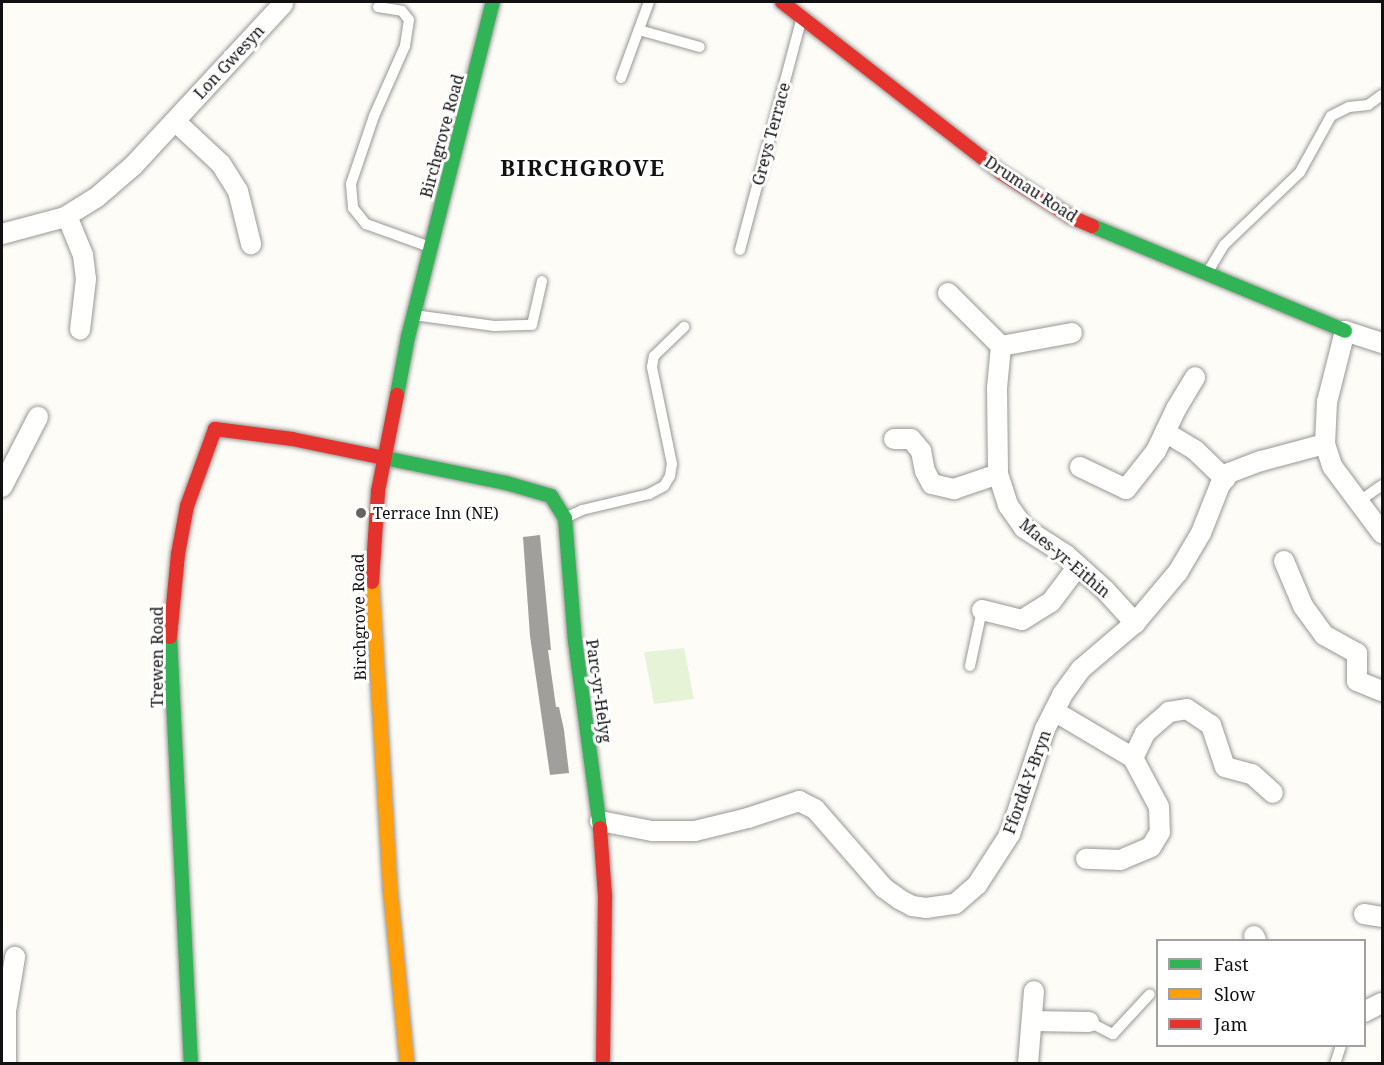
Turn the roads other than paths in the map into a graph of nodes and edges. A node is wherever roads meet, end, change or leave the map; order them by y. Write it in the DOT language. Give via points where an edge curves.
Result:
graph roads {
  1 [pos="493,2"];
  2 [pos="649,2"];
  3 [pos="782,2"];
  4 [pos="284,3"];
  5 [pos="378,7"];
  6 [pos="802,18"];
  7 [pos="639,30"];
  8 [pos="700,47"];
  9 [pos="621,78"];
  10 [pos="1383,95"];
  11 [pos="175,121"];
  12 [pos="67,216"];
  13 [pos="2,234"];
  14 [pos="251,244"];
  15 [pos="430,246"];
  16 [pos="740,250"];
  17 [pos="1206,276"];
  18 [pos="542,281"];
  19 [pos="948,293"];
  20 [pos="414,315"];
  21 [pos="684,327"];
  22 [pos="80,330"];
  23 [pos="1345,331"];
  24 [pos="1072,333"];
  25 [pos="1383,342"];
  26 [pos="1001,346"];
  27 [pos="1195,377"];
  28 [pos="38,417"];
  29 [pos="1165,432"];
  30 [pos="894,439"];
  31 [pos="1325,444"];
  32 [pos="385,459"];
  33 [pos="1080,467"];
  34 [pos="999,474"];
  35 [pos="1225,479"];
  36 [pos="1383,485"];
  37 [pos="2,487"];
  38 [pos="1358,502"];
  39 [pos="564,518"];
  40 [pos="1383,533"];
  41 [pos="1284,561"];
  42 [pos="1078,566"];
  43 [pos="982,610"];
  44 [pos="1135,623"];
  45 [pos="970,666"];
  46 [pos="1383,691"];
  47 [pos="1054,711"];
  48 [pos="1133,758"];
  49 [pos="1273,793"];
  50 [pos="600,821"];
  51 [pos="1086,859"];
  52 [pos="15,957"];
  53 [pos="1034,992"];
  54 [pos="1150,994"];
  55 [pos="1383,1002"];
  56 [pos="1366,1011"];
  57 [pos="1033,1021"];
  58 [pos="1089,1022"];
  59 [pos="1341,1047"];
  60 [pos="6,1064"];
  61 [pos="191,1064"];
  62 [pos="407,1064"];
  63 [pos="603,1064"];
  64 [pos="1028,1064"];
  65 [pos="1335,1064"];
  1 -- 15 [label="street, Birchgrove Road"];
  2 -- 7 [label="lane"];
  3 -- 6 [label="street, Drumau Road"];
  4 -- 11 [label="street, Lon Gwesyn"];
  5 -- 15 [label="lane" via="402,11 409,20 405,46 374,116 351,184 353,208 366,224"];
  6 -- 16 [label="lane, Greys Terrace"];
  6 -- 17 [label="street, Drumau Road" via="1000,172 1071,217"];
  7 -- 8 [label="lane"];
  7 -- 9 [label="lane"];
  10 -- 17 [label="lane" via="1368,105 1349,107 1331,116 1300,172 1224,245"];
  11 -- 12 [label="street, Lon Gwesyn" via="133,166 96,198"];
  11 -- 14 [label="street" via="221,164 238,191"];
  12 -- 13 [label="street, Lon Gwesyn"];
  12 -- 22 [label="street" via="84,255 86,279"];
  15 -- 20 [label="street, Birchgrove Road"];
  17 -- 23 [label="street, Drumau Road"];
  18 -- 20 [label="lane" via="532,326 494,326"];
  19 -- 26 [label="street"];
  20 -- 32 [label="street, Birchgrove Road"];
  21 -- 39 [label="lane" via="654,356 652,367 672,464 664,486 649,494"];
  23 -- 25 [label="street, Drumau Road"];
  23 -- 31 [label="street" via="1327,402"];
  24 -- 26 [label="street"];
  26 -- 34 [label="street, Maes-yr-Eithin" via="997,388"];
  27 -- 29 [label="street"];
  28 -- 37 [label="street"];
  29 -- 33 [label="street" via="1156,452 1126,489"];
  29 -- 35 [label="street" via="1195,450"];
  30 -- 34 [label="street" via="911,439 921,451 924,471 932,484 954,489"];
  31 -- 35 [label="street" via="1246,465"];
  31 -- 38 [label="street" via="1332,466"];
  32 -- 39 [label="street" via="551,496"];
  32 -- 61 [label="street, Trewen Road" via="292,439 215,429 187,506 170,628"];
  32 -- 62 [label="street, Birchgrove Road" via="371,571 390,887"];
  34 -- 42 [label="street, Maes-yr-Eithin" via="1008,505 1024,528"];
  35 -- 44 [label="street, Ffordd-Y-Bryn" via="1178,572"];
  36 -- 38 [label="lane"];
  38 -- 40 [label="street"];
  39 -- 50 [label="street, Parc-yr-Helyg" via="575,641"];
  41 -- 46 [label="street" via="1303,606 1324,634 1357,653 1357,681"];
  42 -- 43 [label="street" via="1051,602 1022,620"];
  42 -- 44 [label="street, Maes-yr-Eithin"];
  43 -- 45 [label="lane"];
  44 -- 47 [label="street, Ffordd-Y-Bryn" via="1081,669"];
  47 -- 48 [label="street"];
  47 -- 50 [label="street, Ffordd-Y-Bryn" via="1010,834 977,885 956,904 942,908 912,906 898,899 815,809 799,801 695,831 652,831"];
  48 -- 49 [label="street" via="1145,733 1169,712 1187,709 1211,725 1226,767 1252,774"];
  48 -- 51 [label="street" via="1160,807 1160,832 1151,847 1121,860"];
  50 -- 63 [label="street, Parc-yr-Helyg" via="605,896"];
  52 -- 60 [label="street" via="6,1011"];
  53 -- 57 [label="street"];
  54 -- 58 [label="lane" via="1113,1034"];
  55 -- 56 [label="street"];
  57 -- 58 [label="street"];
  57 -- 64 [label="street"];
  59 -- 65 [label="lane"];
}
